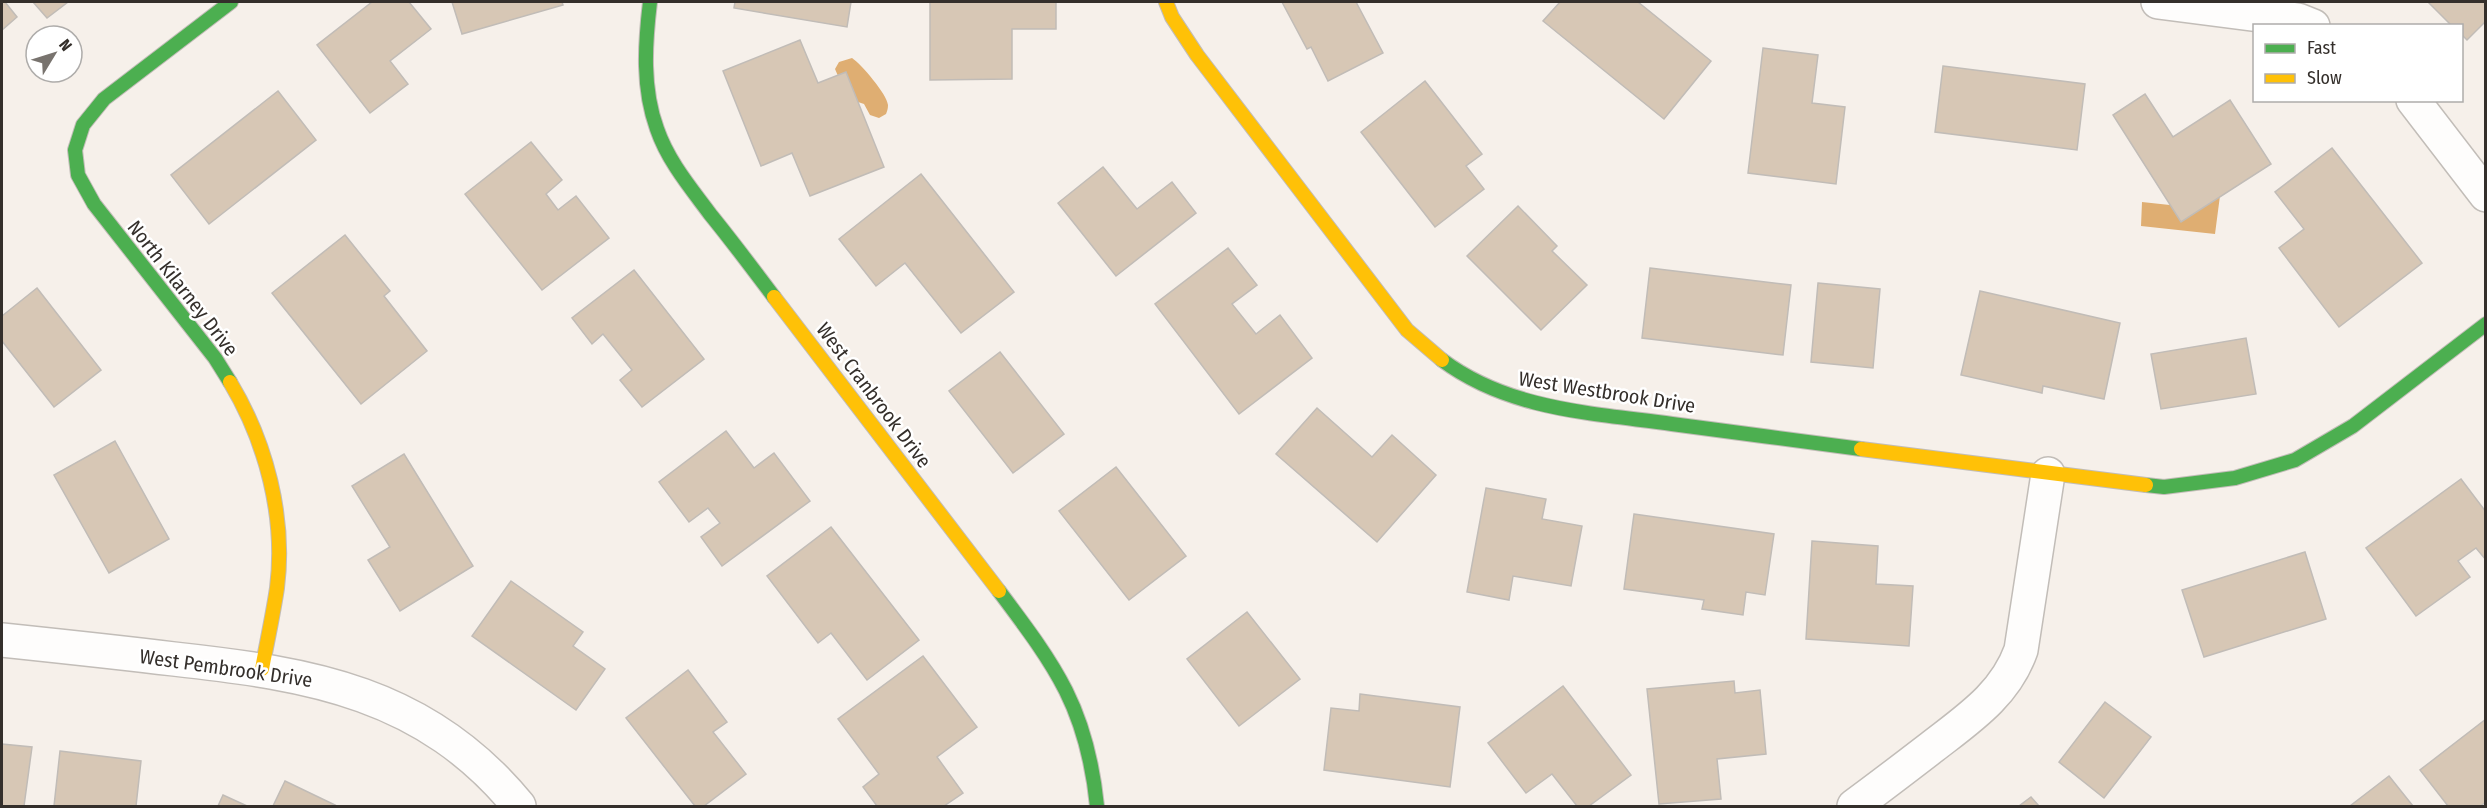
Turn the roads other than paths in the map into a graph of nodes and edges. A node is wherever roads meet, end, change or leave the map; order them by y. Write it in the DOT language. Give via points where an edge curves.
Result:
graph roads {
  1 [pos="231,2"];
  2 [pos="650,2"];
  3 [pos="1166,2"];
  4 [pos="2158,2"];
  5 [pos="2308,24"];
  6 [pos="2415,102"];
  7 [pos="2486,195"];
  8 [pos="2486,324"];
  9 [pos="2048,474"];
  10 [pos="2,640"];
  11 [pos="262,669"];
  12 [pos="519,807"];
  13 [pos="1097,807"];
  14 [pos="1854,807"];
  1 -- 11 [label="street, North Kilarney Drive" via="90,113 75,144 74,167 94,204 215,358 246,409 266,460 278,530 277,586"];
  2 -- 13 [label="street, West Cranbrook Drive" via="644,68 663,147 1044,649 1067,686 1086,732"];
  3 -- 9 [label="street, West Westbrook Drive" via="1197,56 1407,330 1440,361 1477,385 1518,400 1561,408"];
  4 -- 5 [label="street"];
  6 -- 7 [label="street"];
  8 -- 9 [label="street, West Westbrook Drive" via="2353,426 2295,460 2235,478 2164,487"];
  9 -- 14 [label="street" via="2015,669 1984,707"];
  10 -- 11 [label="street, West Pembrook Drive"];
  11 -- 12 [label="street, West Pembrook Drive" via="324,682 382,702 431,727 506,790"];
}
